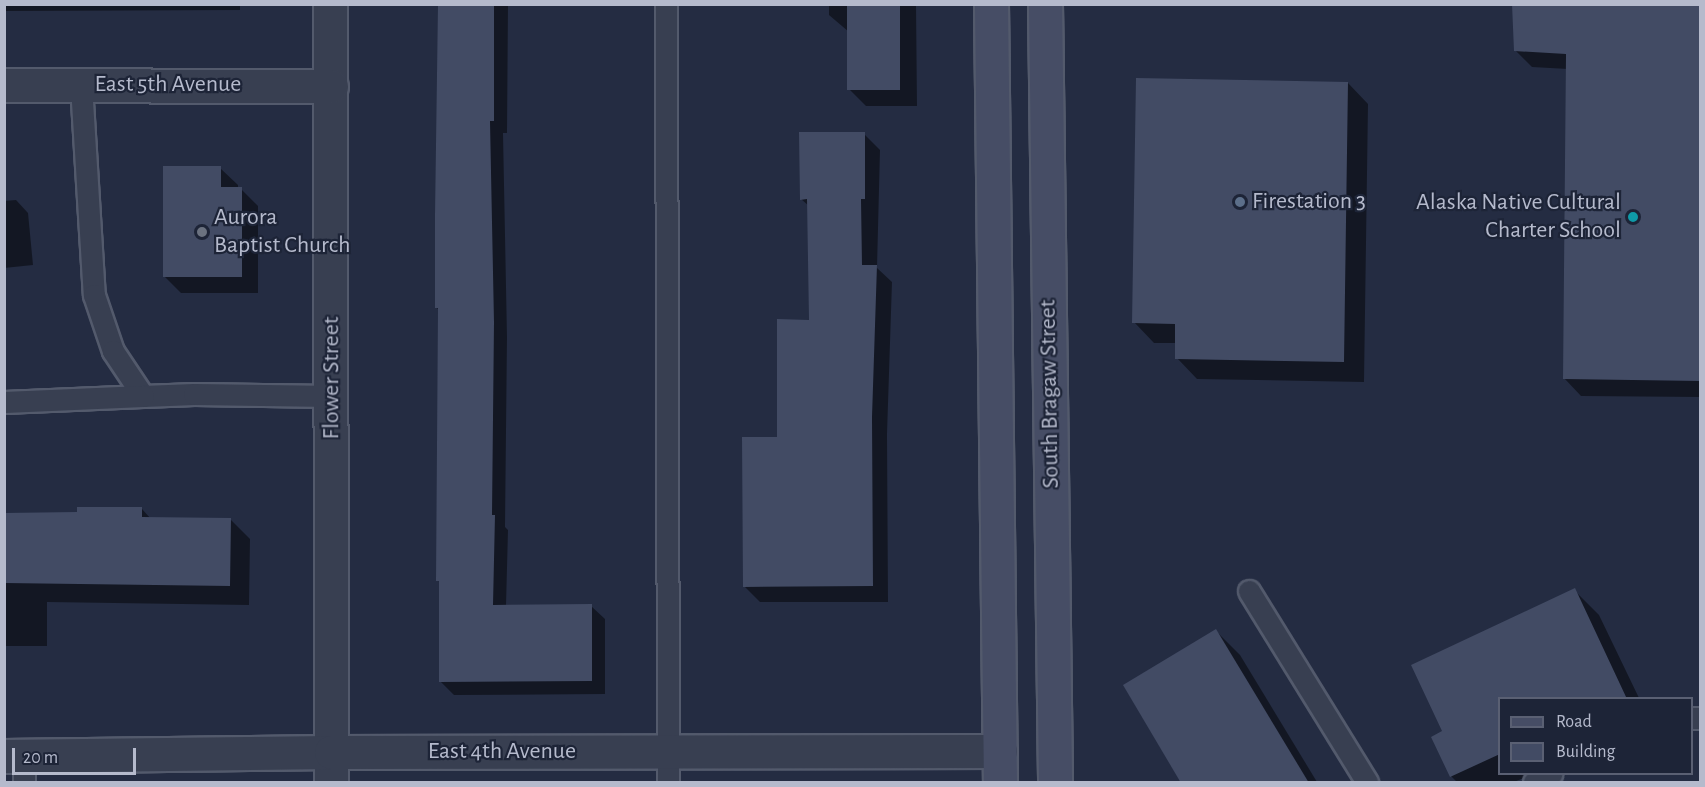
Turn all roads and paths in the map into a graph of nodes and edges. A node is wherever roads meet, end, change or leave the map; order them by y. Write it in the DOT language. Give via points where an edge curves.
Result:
graph roads {
  1 [pos="330,4"];
  2 [pos="666,4"];
  3 [pos="991,4"];
  4 [pos="1045,4"];
  5 [pos="4,85"];
  6 [pos="81,85"];
  7 [pos="331,86"];
  8 [pos="142,396"];
  9 [pos="332,396"];
  10 [pos="4,402"];
  11 [pos="1249,591"];
  12 [pos="1000,751"];
  13 [pos="17,765"];
  14 [pos="331,767"];
  15 [pos="668,767"];
  16 [pos="1549,775"];
  17 [pos="1000,783"];
  18 [pos="1055,783"];
  19 [pos="1367,783"];
  20 [pos="1534,783"];
  1 -- 7 [label="street, Flower Street"];
  2 -- 15 [label="lane"];
  3 -- 12 [label="main road"];
  4 -- 18 [label="main road, South Bragaw Street"];
  5 -- 6 [label="street, East 5th Avenue"];
  6 -- 7 [label="street, East 5th Avenue"];
  6 -- 8 [label="lane" via="94,295 113,351"];
  7 -- 9 [label="street, Flower Street"];
  8 -- 9 [label="lane"];
  8 -- 10 [label="lane"];
  9 -- 14 [label="street, Flower Street"];
  11 -- 19 [label="lane"];
  12 -- 15 [label="street, East 4th Avenue"];
  12 -- 17 [label="main road"];
  13 -- 14 [label="street, East 4th Avenue"];
  14 -- 15 [label="street, East 4th Avenue"];
  16 -- 20 [label="lane"];
}
